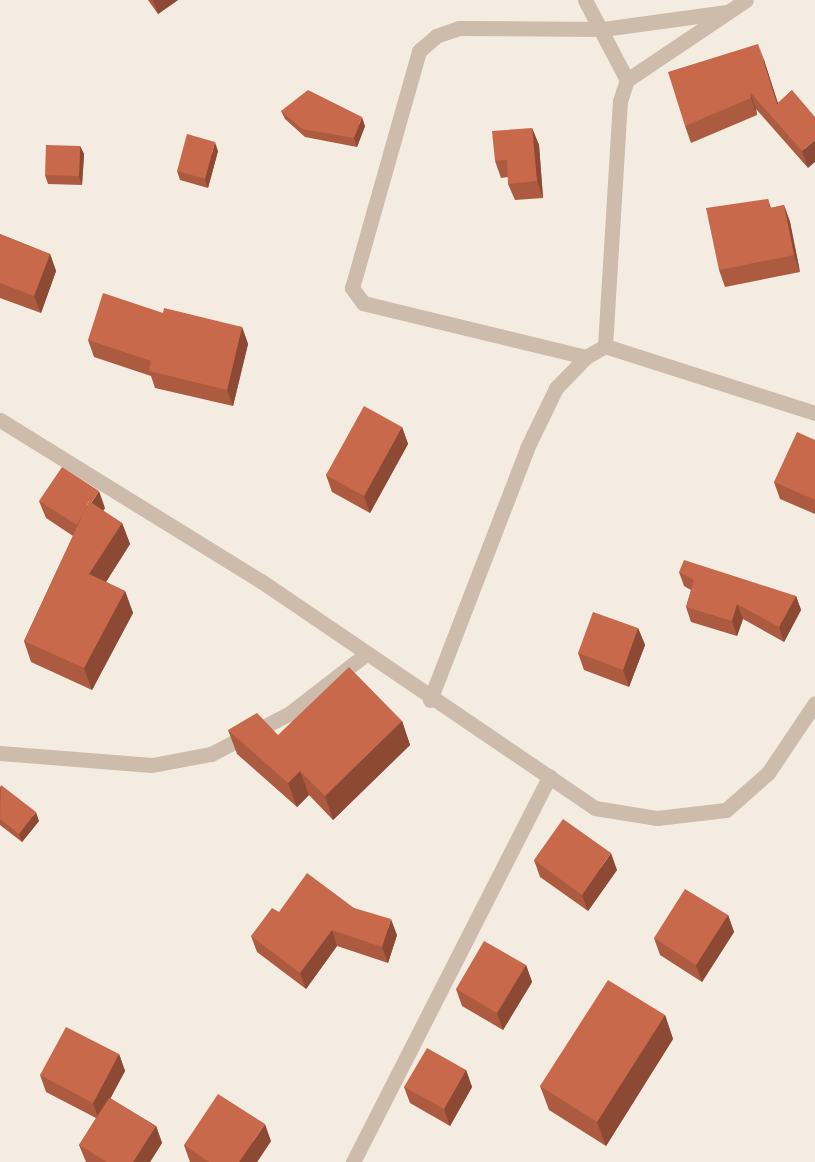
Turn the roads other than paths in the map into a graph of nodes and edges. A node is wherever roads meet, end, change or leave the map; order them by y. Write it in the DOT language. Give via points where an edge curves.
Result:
graph roads {
  1 [pos="585,0"];
  2 [pos="746,0"];
  3 [pos="727,12"];
  4 [pos="603,29"];
  5 [pos="627,80"];
  6 [pos="604,346"];
  7 [pos="586,357"];
  8 [pos="815,413"];
  9 [pos="0,420"];
  10 [pos="366,654"];
  11 [pos="430,700"];
  12 [pos="815,703"];
  13 [pos="0,753"];
  14 [pos="550,776"];
  15 [pos="353,1162"];
  1 -- 4 [label="street"];
  2 -- 3 [label="street"];
  3 -- 4 [label="street"];
  3 -- 5 [label="street"];
  4 -- 5 [label="street"];
  4 -- 7 [label="street" via="459,28 436,36 419,51 352,288 363,303"];
  5 -- 6 [label="street" via="620,101"];
  6 -- 7 [label="street"];
  6 -- 8 [label="street"];
  7 -- 11 [label="street" via="556,388 527,448"];
  9 -- 10 [label="street" via="261,581"];
  10 -- 11 [label="street"];
  10 -- 13 [label="street" via="290,712 211,754 152,765"];
  11 -- 14 [label="street"];
  12 -- 14 [label="street" via="768,773 726,810 657,818 595,808"];
  14 -- 15 [label="street"];
}
